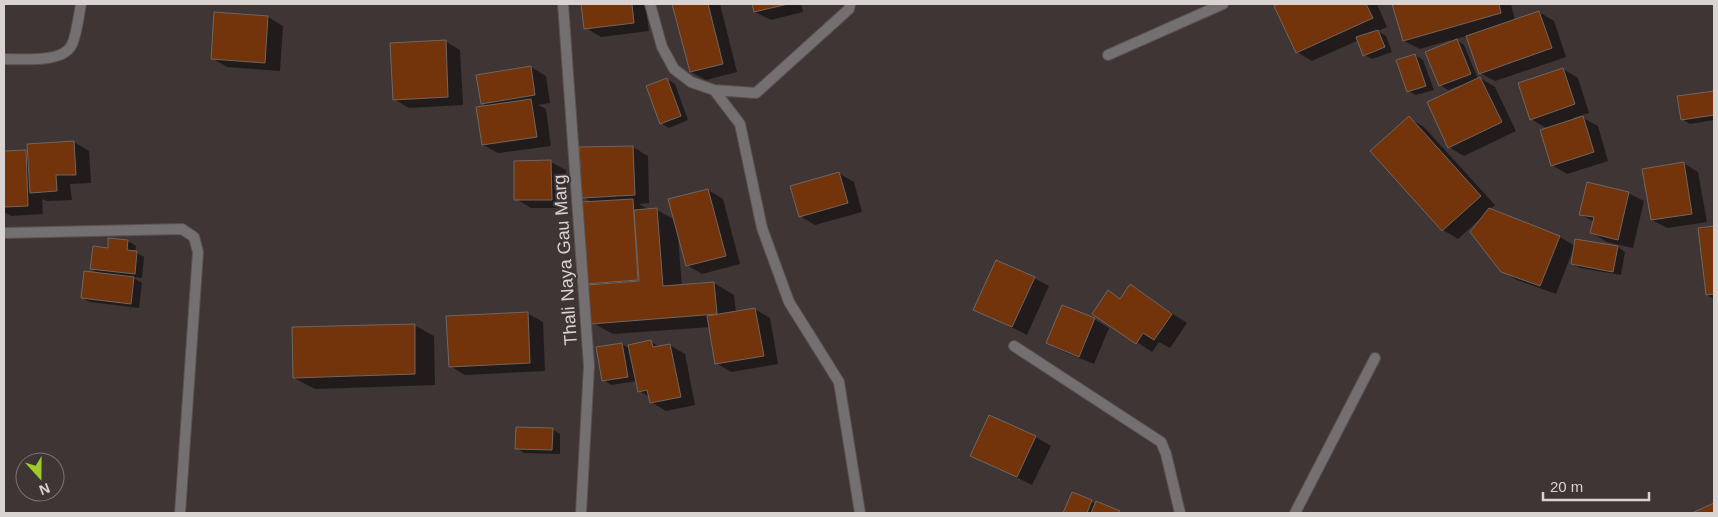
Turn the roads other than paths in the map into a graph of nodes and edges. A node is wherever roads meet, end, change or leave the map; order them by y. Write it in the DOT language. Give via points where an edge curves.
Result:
graph roads {
  1 [pos="81,4"];
  2 [pos="563,4"];
  3 [pos="650,4"];
  4 [pos="850,4"];
  5 [pos="1222,4"];
  6 [pos="1108,55"];
  7 [pos="4,59"];
  8 [pos="714,90"];
  9 [pos="4,233"];
  10 [pos="1014,346"];
  11 [pos="1375,358"];
  12 [pos="180,513"];
  13 [pos="582,513"];
  14 [pos="860,513"];
  15 [pos="1180,513"];
  16 [pos="1295,513"];
  1 -- 7 [label="street" via="72,46 63,55"];
  2 -- 13 [label="street, Thali Naya Gau Marg" via="589,366"];
  3 -- 8 [label="street" via="662,47 674,69 691,82"];
  4 -- 8 [label="street" via="849,9 756,93"];
  5 -- 6 [label="street"];
  8 -- 14 [label="street" via="740,124 762,228 789,302 839,382"];
  9 -- 12 [label="street" via="182,229 194,237 198,252"];
  10 -- 15 [label="street" via="1161,442"];
  11 -- 16 [label="street"];
}
